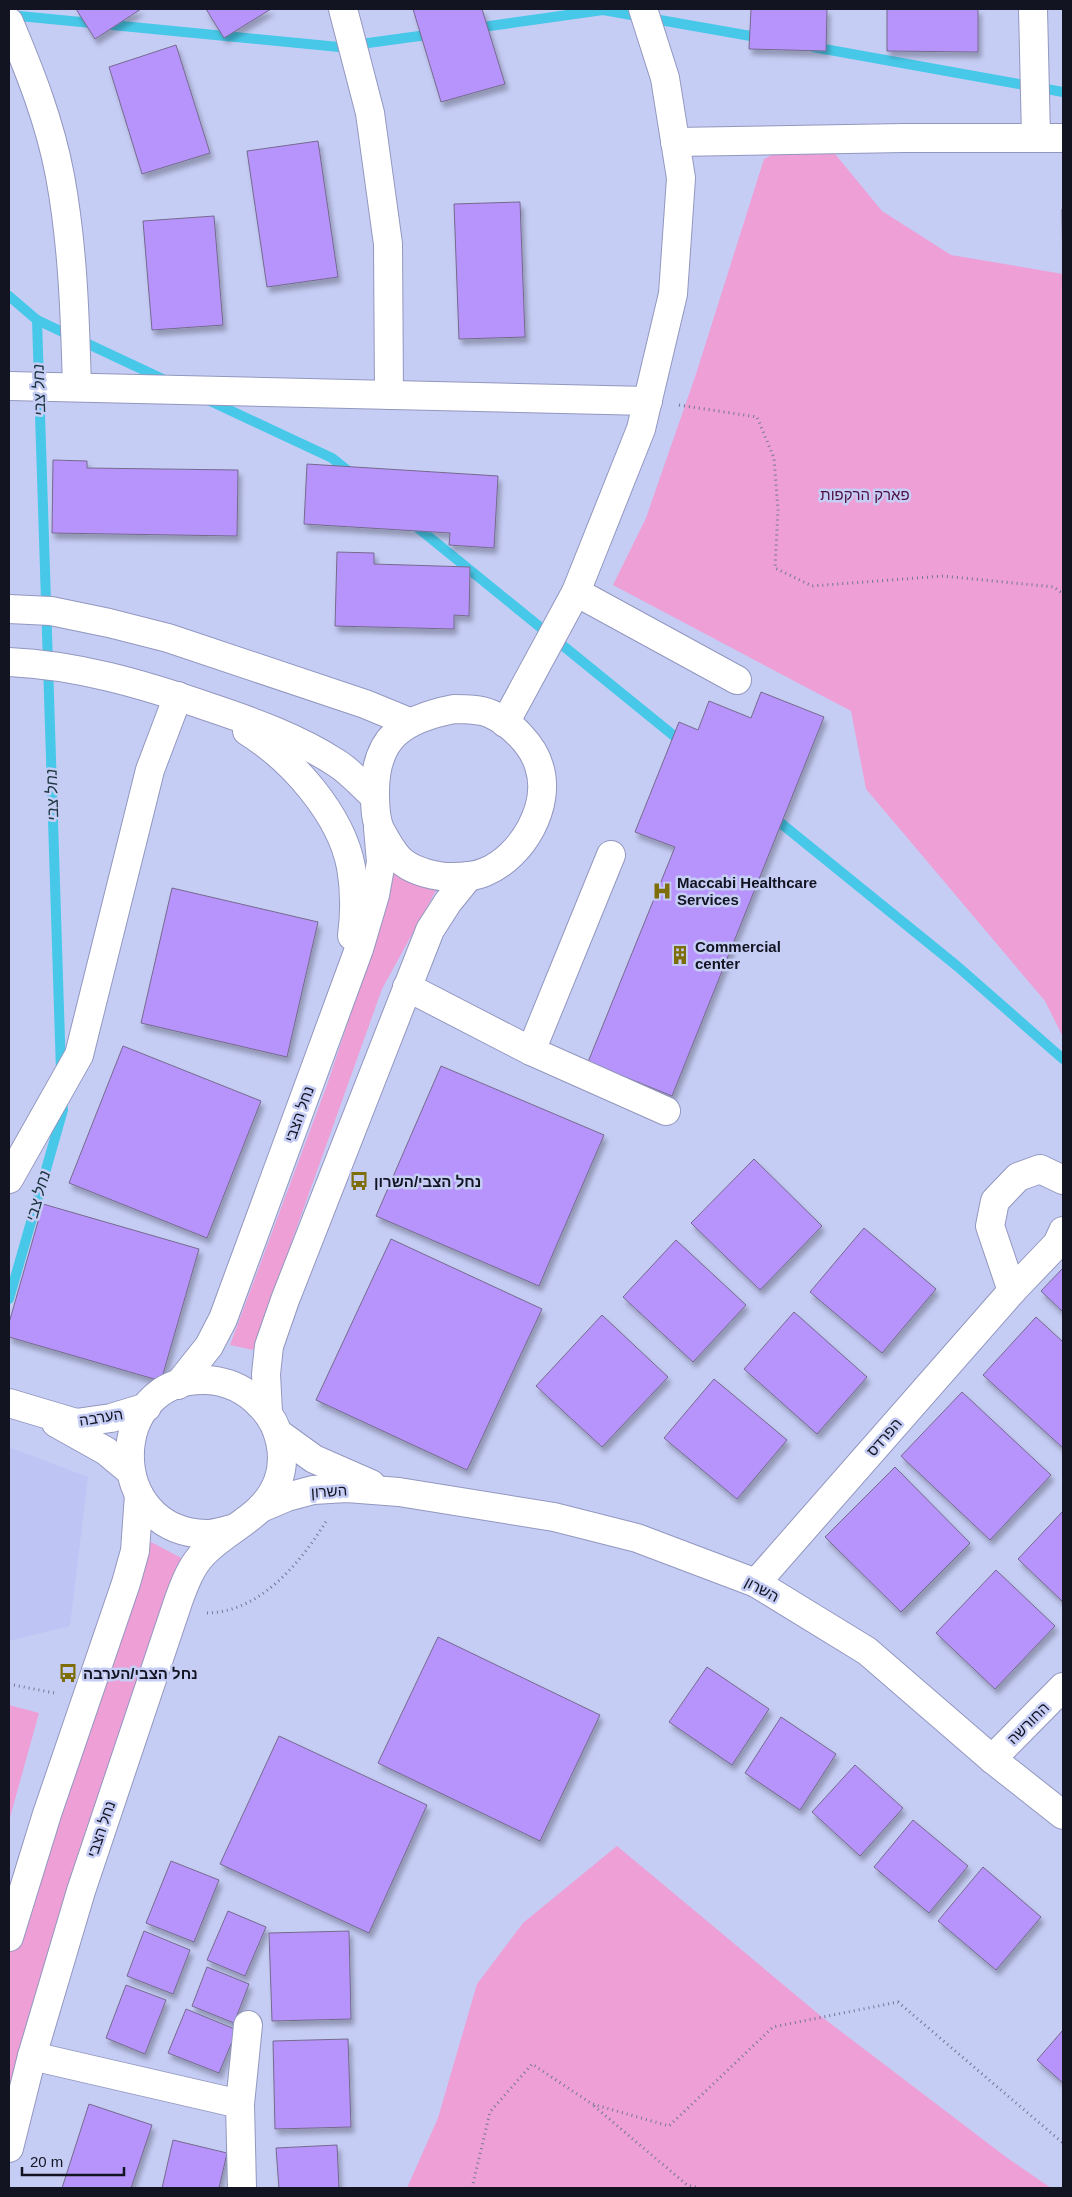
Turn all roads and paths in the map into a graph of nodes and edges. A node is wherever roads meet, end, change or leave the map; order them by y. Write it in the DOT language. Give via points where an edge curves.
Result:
graph roads {
  1 [pos="343,9"];
  2 [pos="643,9"];
  3 [pos="1033,9"];
  4 [pos="9,22"];
  5 [pos="1036,137"];
  6 [pos="1063,138"];
  7 [pos="675,142"];
  8 [pos="9,386"];
  9 [pos="77,387"];
  10 [pos="390,395"];
  11 [pos="648,401"];
  12 [pos="576,592"];
  13 [pos="1063,594"];
  14 [pos="9,609"];
  15 [pos="9,662"];
  16 [pos="737,680"];
  17 [pos="178,696"];
  18 [pos="210,707"];
  19 [pos="409,722"];
  20 [pos="505,722"];
  21 [pos="375,797"];
  22 [pos="378,828"];
  23 [pos="611,855"];
  24 [pos="469,876"];
  25 [pos="348,980"];
  26 [pos="407,987"];
  27 [pos="530,1051"];
  28 [pos="666,1111"];
  29 [pos="9,1179"];
  30 [pos="1063,1180"];
  31 [pos="1063,1231"];
  32 [pos="1012,1291"];
  33 [pos="178,1385"];
  34 [pos="18,1405"];
  35 [pos="146,1406"];
  36 [pos="273,1423"];
  37 [pos="134,1483"];
  38 [pos="347,1488"];
  39 [pos="399,1492"];
  40 [pos="261,1508"];
  41 [pos="232,1529"];
  42 [pos="756,1583"];
  43 [pos="174,1614"];
  44 [pos="9,1684"];
  45 [pos="1063,1687"];
  46 [pos="87,1700"];
  47 [pos="992,1759"];
  48 [pos="1063,1815"];
  49 [pos="11,1919"];
  50 [pos="248,2025"];
  51 [pos="32,2056"];
  52 [pos="240,2104"];
  53 [pos="592,2104"];
  54 [pos="1063,2143"];
  55 [pos="9,2148"];
  56 [pos="242,2188"];
  57 [pos="472,2188"];
  58 [pos="699,2188"];
  1 -- 10 [label="street" via="370,113 388,244"];
  2 -- 7 [label="street" via="664,78"];
  3 -- 5 [label="street"];
  4 -- 9 [label="street" via="38,92 60,175 74,273"];
  5 -- 6 [label="street"];
  5 -- 7 [label="street"];
  7 -- 11 [label="street" via="681,178 673,294"];
  8 -- 9 [label="street"];
  9 -- 10 [label="street"];
  10 -- 11 [label="street"];
  11 -- 12 [label="street" via="641,429"];
  11 -- 13 [label="path" via="757,417 774,458 778,510 775,568 812,586 943,576 1054,588"];
  12 -- 16 [label="street"];
  12 -- 20 [label="street"];
  14 -- 19 [label="street" via="51,611 168,638"];
  15 -- 17 [label="street" via="44,664 98,674"];
  17 -- 18 [label="street"];
  17 -- 29 [label="street" via="150,770 79,1054"];
  18 -- 21 [label="street" via="292,740 339,764"];
  18 -- 25 [label="street" via="250,733 300,776 325,807 342,838 351,866 354,897"];
  19 -- 20 [label="street" via="454,708 491,714"];
  19 -- 21 [label="street" via="390,737 378,765"];
  20 -- 24 [label="street" via="525,740 539,766 542,790 536,815 523,842 501,864"];
  21 -- 22 [label="street"];
  22 -- 24 [label="street" via="405,864 440,877"];
  22 -- 25 [label="street, נחל הצבי" via="381,862 375,895"];
  23 -- 27 [label="street"];
  24 -- 26 [label="street" via="430,930"];
  25 -- 33 [label="street, נחל הצבי" via="223,1319 209,1346"];
  26 -- 27 [label="street"];
  26 -- 36 [label="street" via="272,1337 266,1374"];
  27 -- 28 [label="street"];
  30 -- 32 [label="street" via="1040,1169 1018,1176 995,1201 990,1226"];
  31 -- 32 [label="street, הפרדס" via="1057,1244"];
  32 -- 42 [label="street, הפרדס"];
  33 -- 35 [label="street"];
  33 -- 36 [label="street" via="197,1380 234,1386 252,1396"];
  34 -- 35 [label="street, הערבה" via="76,1423 111,1418"];
  34 -- 37 [label="street, הערבה" via="106,1451"];
  35 -- 37 [label="street" via="136,1423 129,1447"];
  36 -- 39 [label="street, השרון" via="314,1459"];
  36 -- 40 [label="street" via="282,1456 279,1479 269,1501"];
  37 -- 41 [label="street" via="154,1514 176,1528 208,1534"];
  37 -- 46 [label="street" via="135,1551"];
  38 -- 39 [label="street, השרון"];
  38 -- 40 [label="street, השרון" via="313,1490"];
  38 -- 43 [label="path" via="289,1572 249,1602 220,1613"];
  39 -- 42 [label="street, השרון" via="554,1518 628,1536"];
  40 -- 41 [label="street" via="252,1518"];
  41 -- 43 [label="street, נחל הצבי" via="203,1554 190,1573"];
  42 -- 47 [label="street, השרון" via="867,1651"];
  43 -- 51 [label="street, נחל הצבי" via="99,1832"];
  44 -- 46 [label="path"];
  45 -- 47 [label="street, החורשה"];
  46 -- 49 [label="street"];
  47 -- 48 [label="street, השרון"];
  50 -- 52 [label="street"];
  51 -- 52 [label="street"];
  51 -- 55 [label="street, נחל הצבי"];
  52 -- 56 [label="street"];
  53 -- 54 [label="path" via="669,2126 773,2027 898,2002"];
  53 -- 57 [label="path" via="532,2064 490,2112"];
  53 -- 58 [label="path" via="687,2185"];
}
